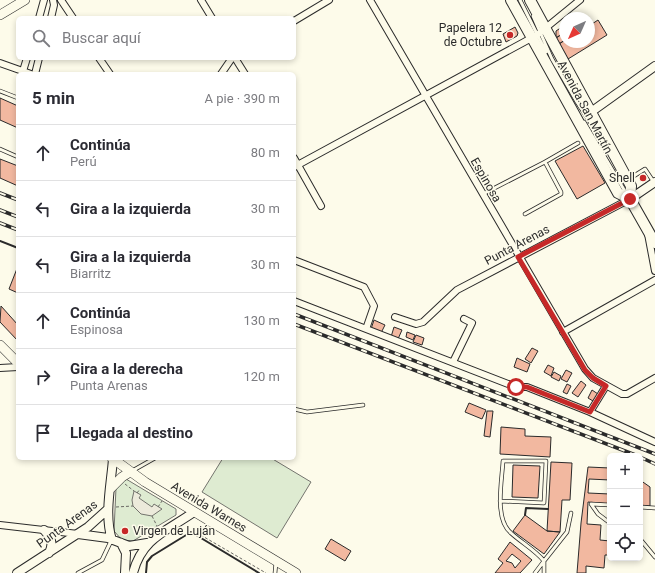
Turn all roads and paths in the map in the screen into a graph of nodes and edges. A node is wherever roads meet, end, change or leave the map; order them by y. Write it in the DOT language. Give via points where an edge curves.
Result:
graph roads {
  1 [pos="25,0"];
  2 [pos="44,0"];
  3 [pos="53,0"];
  4 [pos="62,0"];
  5 [pos="201,0"];
  6 [pos="329,0"];
  7 [pos="370,0"];
  8 [pos="511,0"];
  9 [pos="520,0"];
  10 [pos="524,0"];
  11 [pos="530,0"];
  12 [pos="580,0"];
  13 [pos="0,15"];
  14 [pos="40,16"];
  15 [pos="51,16"];
  16 [pos="72,16"];
  17 [pos="211,16"];
  18 [pos="296,20"];
  19 [pos="539,33"];
  20 [pos="26,60"];
  21 [pos="38,60"];
  22 [pos="101,60"];
  23 [pos="232,60"];
  24 [pos="235,60"];
  25 [pos="0,63"];
  26 [pos="655,66"];
  27 [pos="23,71"];
  28 [pos="36,72"];
  29 [pos="109,72"];
  30 [pos="224,72"];
  31 [pos="244,72"];
  32 [pos="0,91"];
  33 [pos="425,96"];
  34 [pos="16,97"];
  35 [pos="590,112"];
  36 [pos="587,126"];
  37 [pos="578,143"];
  38 [pos="0,149"];
  39 [pos="594,152"];
  40 [pos="16,156"];
  41 [pos="617,161"];
  42 [pos="544,162"];
  43 [pos="296,166"];
  44 [pos="628,180"];
  45 [pos="654,183"];
  46 [pos="482,194"];
  47 [pos="630,199"];
  48 [pos="321,206"];
  49 [pos="525,214"];
  50 [pos="651,232"];
  51 [pos="655,243"];
  52 [pos="518,257"];
  53 [pos="296,261"];
  54 [pos="655,271"];
  55 [pos="655,280"];
  56 [pos="296,302"];
  57 [pos="395,317"];
  58 [pos="464,319"];
  59 [pos="366,329"];
  60 [pos="563,332"];
  61 [pos="0,345"];
  62 [pos="16,361"];
  63 [pos="453,362"];
  64 [pos="16,367"];
  65 [pos="0,368"];
  66 [pos="655,378"];
  67 [pos="606,386"];
  68 [pos="363,406"];
  69 [pos="296,409"];
  70 [pos="590,412"];
  71 [pos="655,442"];
  72 [pos="112,460"];
  73 [pos="113,460"];
  74 [pos="152,460"];
  75 [pos="130,472"];
  76 [pos="141,487"];
  77 [pos="112,488"];
  78 [pos="137,493"];
  79 [pos="162,501"];
  80 [pos="500,501"];
  81 [pos="607,505"];
  82 [pos="133,506"];
  83 [pos="158,507"];
  84 [pos="643,507"];
  85 [pos="655,508"];
  86 [pos="108,509"];
  87 [pos="194,512"];
  88 [pos="571,513"];
  89 [pos="152,516"];
  90 [pos="607,521"];
  91 [pos="0,525"];
  92 [pos="157,526"];
  93 [pos="44,530"];
  94 [pos="192,530"];
  95 [pos="78,534"];
  96 [pos="112,540"];
  97 [pos="643,542"];
  98 [pos="121,543"];
  99 [pos="147,543"];
  100 [pos="49,553"];
  101 [pos="655,557"];
  102 [pos="276,561"];
  103 [pos="544,561"];
  104 [pos="17,573"];
  105 [pos="78,573"];
  106 [pos="125,573"];
  107 [pos="133,573"];
  108 [pos="266,573"];
  109 [pos="275,573"];
  110 [pos="296,573"];
  111 [pos="535,573"];
  112 [pos="544,573"];
  1 -- 13 [label="main road"];
  2 -- 14 [label="street"];
  3 -- 15 [label="street"];
  4 -- 16 [label="street"];
  5 -- 17 [label="street"];
  6 -- 18 [label="street"];
  7 -- 33 [label="street, Espinosa"];
  8 -- 19 [label="main road, Avenida San Martín"];
  9 -- 19 [label="lane"];
  10 -- 19 [label="lane"];
  11 -- 19 [label="main road, Avenida San Martín"];
  12 -- 19 [label="street"];
  19 -- 33 [label="street"];
  19 -- 35 [label="main road, Avenida San Martín"];
  19 -- 36 [label="lane"];
  19 -- 39 [label="main road, Avenida San Martín"];
  19 -- 41 [label="lane" via="577,102"];
  20 -- 27 [label="street"];
  21 -- 28 [label="street"];
  22 -- 29 [label="street"];
  23 -- 30 [label="street"];
  24 -- 31 [label="street"];
  25 -- 27 [label="street"];
  26 -- 35 [label="street"];
  32 -- 34 [label="lane"];
  33 -- 43 [label="street"];
  33 -- 46 [label="street, Espinosa"];
  35 -- 41 [label="main road, Avenida San Martín"];
  36 -- 39 [label="lane"];
  36 -- 47 [label="lane"];
  37 -- 42 [label="lane"];
  38 -- 40 [label="lane"];
  39 -- 47 [label="main road, Avenida San Martín" via="618,193"];
  41 -- 44 [label="main road, Avenida San Martín"];
  42 -- 46 [label="lane"];
  42 -- 49 [label="lane" via="561,194"];
  43 -- 48 [label="street"];
  44 -- 45 [label="lane" via="645,169"];
  44 -- 47 [label="main road, Avenida San Martín"];
  45 -- 47 [label="street, Punta Arenas"];
  46 -- 52 [label="street, Espinosa"];
  47 -- 50 [label="main road, Avenida San Martín"];
  47 -- 52 [label="street, Punta Arenas"];
  50 -- 51 [label="main road, Avenida San Martín"];
  50 -- 54 [label="street, Avenida San Martín"];
  52 -- 57 [label="street, Punta Arenas" via="457,290 423,322 416,324"];
  52 -- 60 [label="street, Espinosa"];
  53 -- 59 [label="street" via="364,287 374,306"];
  55 -- 60 [label="street"];
  56 -- 59 [label="street"];
  58 -- 63 [label="street" via="472,323"];
  59 -- 63 [label="street"];
  60 -- 67 [label="street, Espinosa" via="585,370"];
  61 -- 62 [label="main road"];
  63 -- 70 [label="street"];
  64 -- 65 [label="street"];
  66 -- 67 [label="street" via="626,394"];
  67 -- 70 [label="street"];
  68 -- 69 [label="lane" via="307,412"];
  70 -- 71 [label="street"];
  72 -- 77 [label="street, Punta Arenas"];
  73 -- 75 [label="main road, Avenida Warnes"];
  74 -- 75 [label="lane"];
  75 -- 77 [label="main road"];
  75 -- 87 [label="main road, Avenida Warnes"];
  76 -- 78 [label="path"];
  77 -- 86 [label="street, Punta Arenas"];
  79 -- 83 [label="path"];
  80 -- 80 [label="lane" via="544,503 546,461 503,461"];
  80 -- 103 [label="lane" via="502,518 509,532 539,554"];
  81 -- 90 [label="lane" via="591,504"];
  82 -- 86 [label="path" via="116,506"];
  84 -- 85 [label="lane"];
  86 -- 95 [label="street, Punta Arenas"];
  86 -- 96 [label="street"];
  87 -- 99 [label="street"];
  87 -- 102 [label="main road, Avenida Warnes"];
  88 -- 103 [label="lane" via="567,532"];
  89 -- 92 [label="path"];
  91 -- 93 [label="street"];
  93 -- 95 [label="street"];
  93 -- 100 [label="street" via="52,541"];
  94 -- 108 [label="path"];
  95 -- 96 [label="street"];
  95 -- 100 [label="street, Punta Arenas"];
  96 -- 98 [label="street"];
  96 -- 105 [label="lane" via="102,560"];
  97 -- 101 [label="lane"];
  98 -- 99 [label="street" via="134,546"];
  98 -- 106 [label="street" via="126,553"];
  99 -- 107 [label="street" via="138,556"];
  100 -- 104 [label="street, Punta Arenas"];
  102 -- 109 [label="lane"];
  102 -- 110 [label="main road, Avenida Warnes"];
  103 -- 111 [label="lane"];
  103 -- 112 [label="lane"];
}
